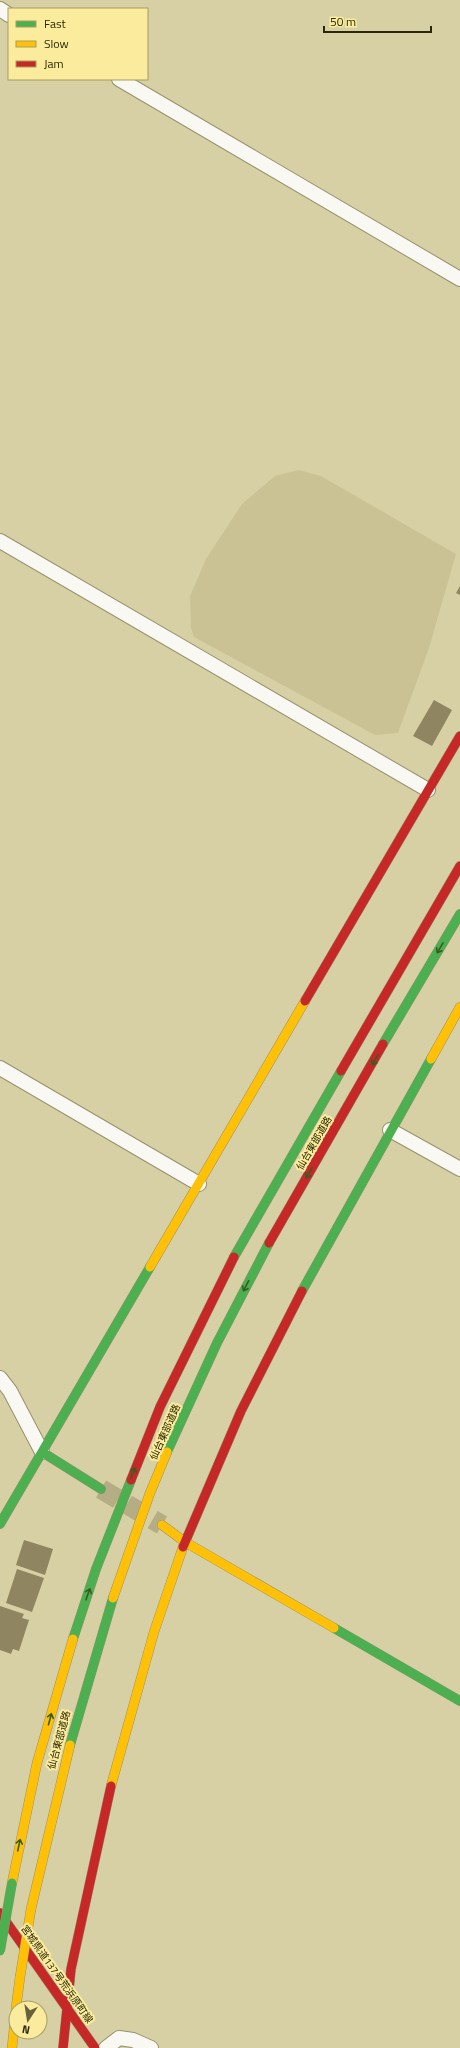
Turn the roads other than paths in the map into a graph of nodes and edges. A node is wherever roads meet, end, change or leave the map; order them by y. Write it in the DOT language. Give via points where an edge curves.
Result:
graph roads {
  1 [pos="121,80"];
  2 [pos="460,279"];
  3 [pos="0,540"];
  4 [pos="460,736"];
  5 [pos="428,790"];
  6 [pos="460,866"];
  7 [pos="460,914"];
  8 [pos="460,1007"];
  9 [pos="0,1068"];
  10 [pos="390,1130"];
  11 [pos="460,1169"];
  12 [pos="199,1184"];
  13 [pos="0,1378"];
  14 [pos="42,1452"];
  15 [pos="101,1489"];
  16 [pos="0,1524"];
  17 [pos="162,1525"];
  18 [pos="186,1542"];
  19 [pos="460,1701"];
  20 [pos="0,1913"];
  21 [pos="0,1951"];
  22 [pos="17,2000"];
  23 [pos="68,2009"];
  24 [pos="63,2048"];
  25 [pos="95,2048"];
  26 [pos="106,2048"];
  27 [pos="151,2048"];
  1 -- 2 [label="street"];
  3 -- 5 [label="street"];
  4 -- 5 [label="main road"];
  5 -- 12 [label="main road"];
  21 -- 6 [label="main road, 仙台東部道路, one-way, bridge" via="38,1763 64,1667 96,1569 160,1407 227,1270"];
  7 -- 22 [label="main road, 仙台東部道路, one-way, bridge" via="248,1282 202,1374 154,1485 120,1576 87,1678 62,1770 31,1909"];
  8 -- 10 [label="main road"];
  9 -- 12 [label="street"];
  10 -- 11 [label="street"];
  10 -- 18 [label="main road" via="311,1274 241,1411"];
  12 -- 14 [label="main road"];
  13 -- 14 [label="street" via="10,1391"];
  14 -- 15 [label="main road"];
  14 -- 16 [label="main road"];
  17 -- 18 [label="main road"];
  18 -- 19 [label="main road"];
  18 -- 23 [label="main road" via="154,1632 114,1774 71,1969"];
  20 -- 23 [label="main road, 宮城県道137号荒浜原町線"];
  23 -- 24 [label="main road"];
  23 -- 25 [label="main road, 宮城県道137号荒浜原町線"];
  26 -- 27 [label="street" via="119,2038 133,2040"];
}
